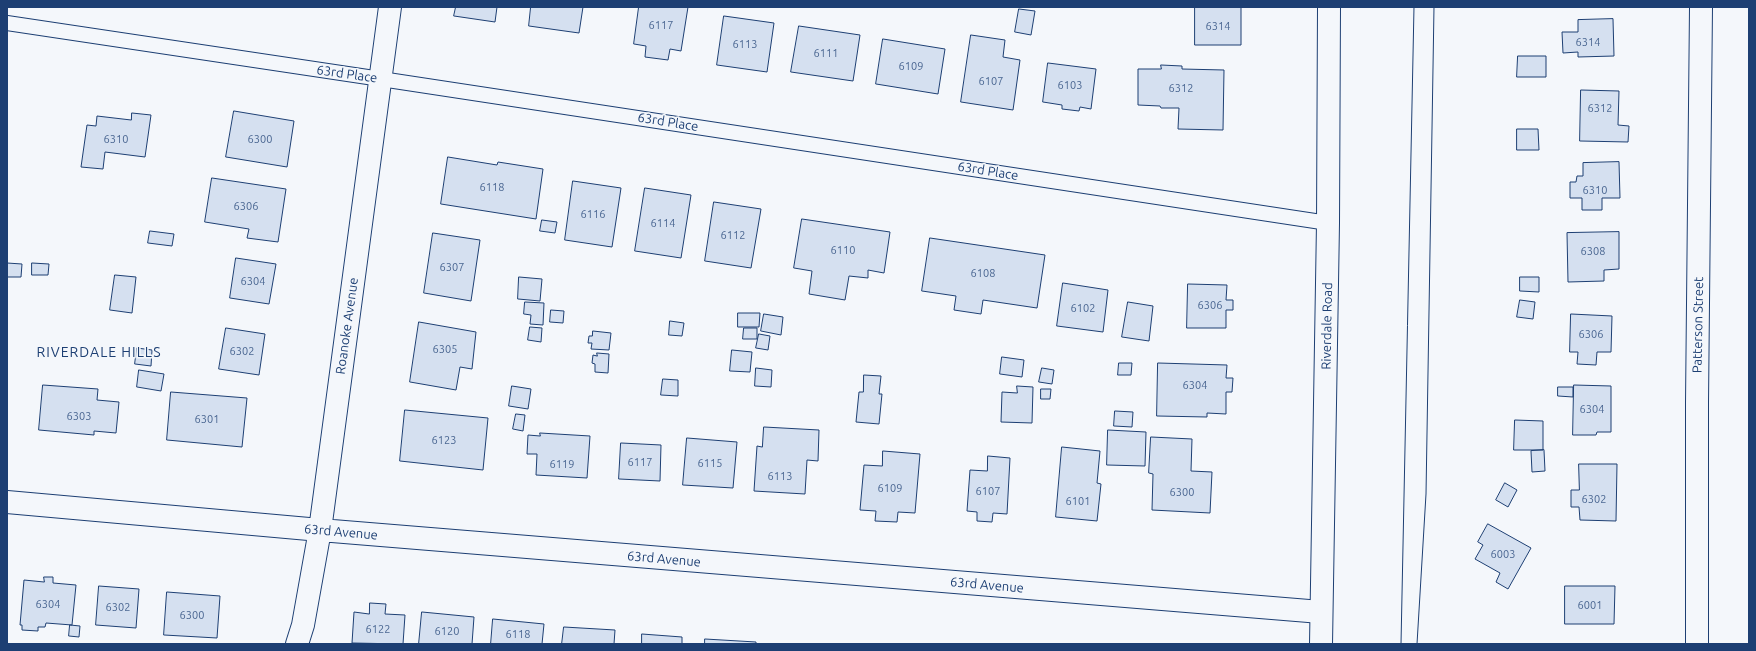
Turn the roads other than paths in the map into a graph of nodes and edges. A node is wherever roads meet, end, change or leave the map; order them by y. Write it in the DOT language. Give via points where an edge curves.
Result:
graph roads {
  1 [pos="390,7"];
  2 [pos="1329,7"];
  3 [pos="1701,7"];
  4 [pos="7,23"];
  5 [pos="381,79"];
  6 [pos="1328,223"];
  7 [pos="7,502"];
  8 [pos="320,530"];
  9 [pos="1321,612"];
  10 [pos="297,644"];
  11 [pos="1322,644"];
  12 [pos="1697,644"];
  1 -- 5 [label="street, Roanoke Avenue"];
  2 -- 6 [label="street, Riverdale Road"];
  3 -- 12 [label="street, Patterson Street" via="1696,402"];
  4 -- 5 [label="lane, 63rd Place"];
  5 -- 6 [label="lane, 63rd Place"];
  5 -- 8 [label="street, Roanoke Avenue"];
  6 -- 9 [label="street, Riverdale Road"];
  7 -- 8 [label="street, 63rd Avenue"];
  8 -- 9 [label="street, 63rd Avenue"];
  8 -- 10 [label="street, Roanoke Avenue" via="303,625"];
  9 -- 11 [label="street, Riverdale Road"];
}
